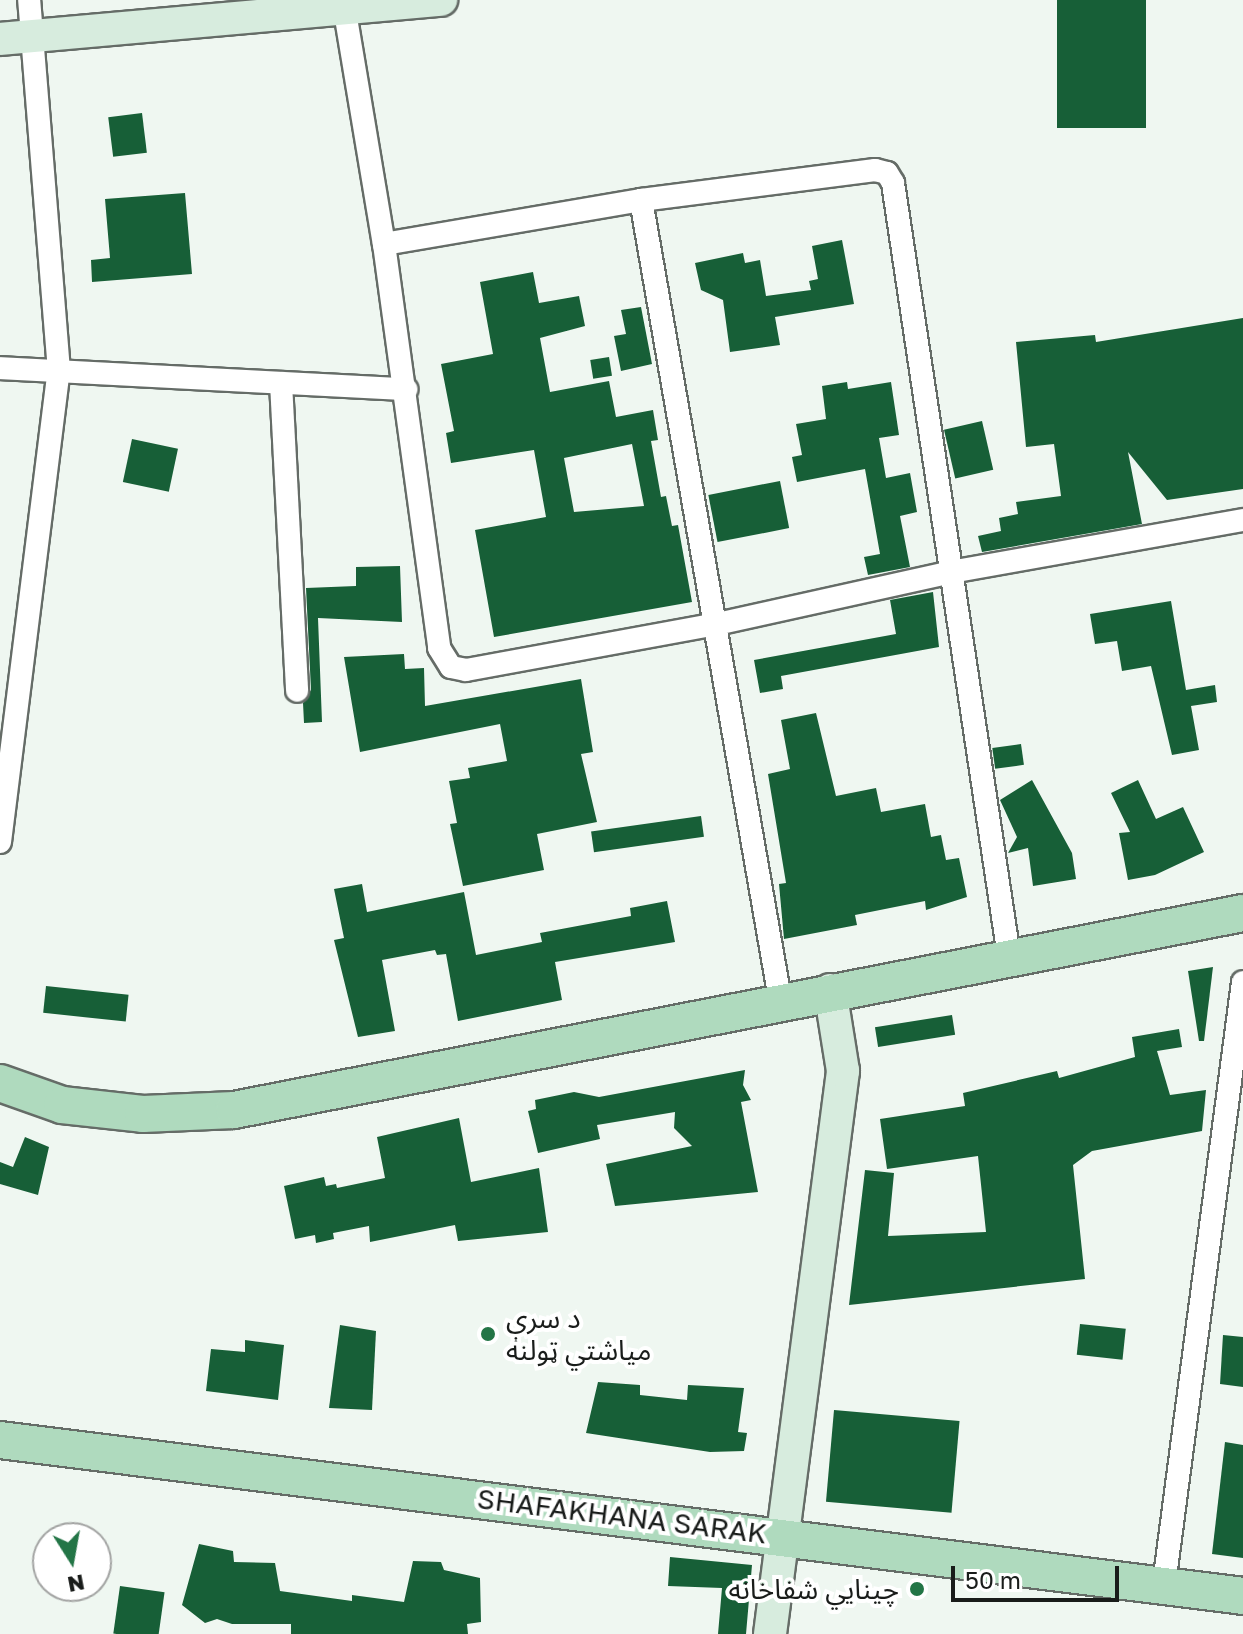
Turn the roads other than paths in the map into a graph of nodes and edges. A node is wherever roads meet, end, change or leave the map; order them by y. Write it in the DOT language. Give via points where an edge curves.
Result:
graph roads {
  1 [pos="29,0"];
  2 [pos="441,0"];
  3 [pos="343,4"];
  4 [pos="33,36"];
  5 [pos="0,39"];
  6 [pos="641,200"];
  7 [pos="384,244"];
  8 [pos="0,368"];
  9 [pos="59,371"];
  10 [pos="281,383"];
  11 [pos="406,389"];
  12 [pos="1243,520"];
  13 [pos="951,572"];
  14 [pos="717,624"];
  15 [pos="297,691"];
  16 [pos="0,842"];
  17 [pos="1243,913"];
  18 [pos="1009,956"];
  19 [pos="1243,982"];
  20 [pos="830,990"];
  21 [pos="780,999"];
  22 [pos="0,1083"];
  23 [pos="0,1440"];
  24 [pos="783,1536"];
  25 [pos="1164,1584"];
  26 [pos="1243,1596"];
  27 [pos="770,1634"];
  1 -- 4 [label="street"];
  2 -- 3 [label="street"];
  3 -- 4 [label="street"];
  3 -- 7 [label="street"];
  4 -- 5 [label="street"];
  4 -- 9 [label="street"];
  6 -- 7 [label="street"];
  6 -- 13 [label="street" via="875,170 887,173 893,183"];
  6 -- 14 [label="street"];
  7 -- 11 [label="street"];
  8 -- 9 [label="street"];
  9 -- 10 [label="street"];
  9 -- 16 [label="street"];
  10 -- 11 [label="street"];
  10 -- 15 [label="street"];
  11 -- 14 [label="street" via="439,648 451,667 466,670"];
  12 -- 13 [label="street"];
  13 -- 14 [label="street"];
  13 -- 18 [label="street"];
  14 -- 21 [label="street"];
  17 -- 18 [label="main road"];
  18 -- 20 [label="main road"];
  19 -- 25 [label="street"];
  20 -- 21 [label="main road"];
  20 -- 24 [label="street" via="843,1071"];
  21 -- 22 [label="main road" via="234,1110 143,1114 62,1105"];
  23 -- 24 [label="main road, SHAFAKHANA SARAK"];
  24 -- 25 [label="main road, SHAFAKHANA SARAK"];
  24 -- 27 [label="street"];
  25 -- 26 [label="main road, SHAFAKHANA SARAK"];
}
